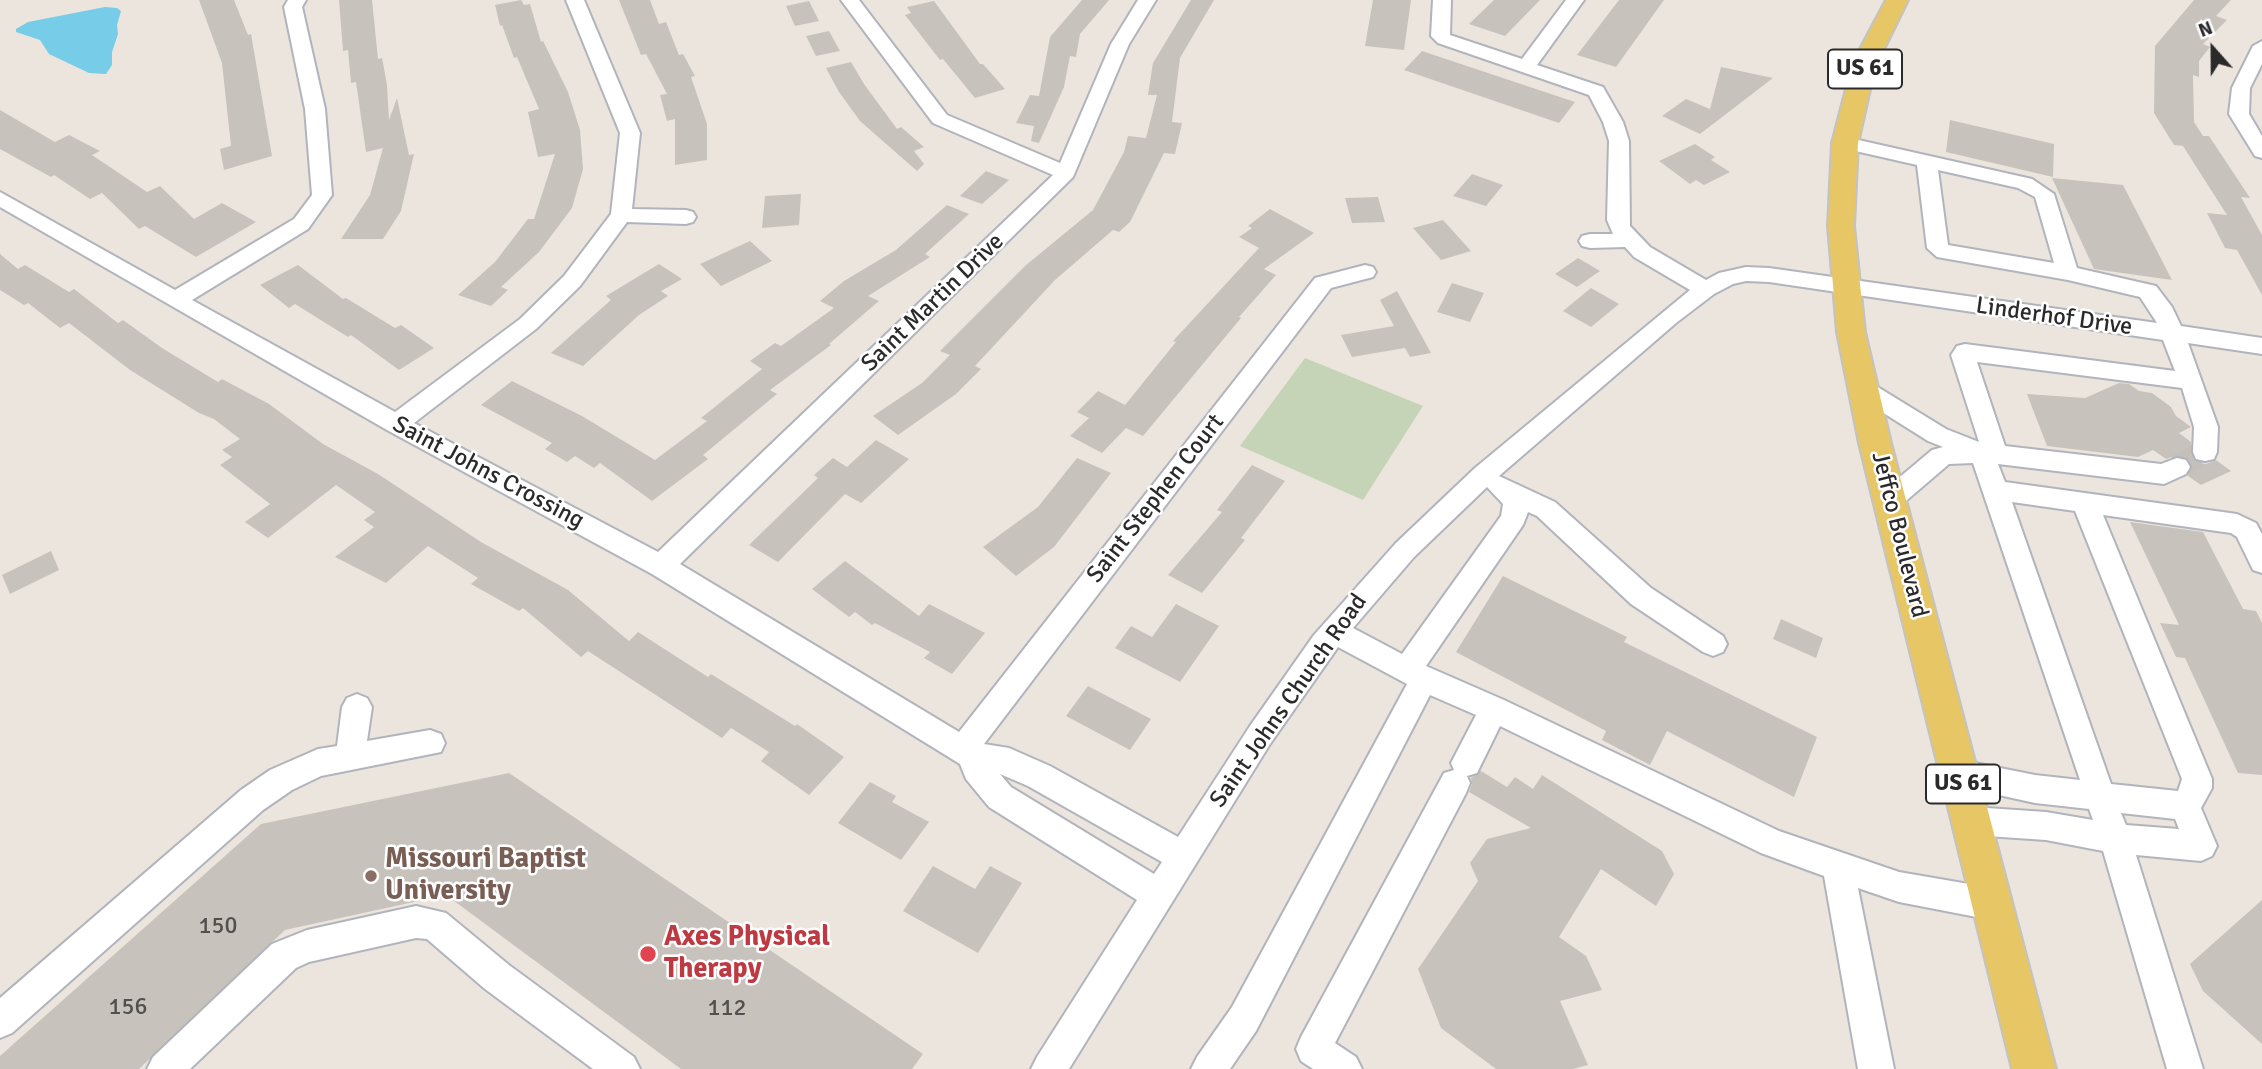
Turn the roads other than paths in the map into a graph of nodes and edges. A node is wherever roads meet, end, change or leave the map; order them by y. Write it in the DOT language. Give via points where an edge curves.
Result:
graph roads {
  1 [pos="297,0"];
  2 [pos="575,0"];
  3 [pos="850,0"];
  4 [pos="1147,0"];
  5 [pos="1442,0"];
  6 [pos="1575,0"];
  7 [pos="1897,0"];
  8 [pos="2262,46"];
  9 [pos="1527,65"];
  10 [pos="1845,143"];
  11 [pos="2262,152"];
  12 [pos="1927,161"];
  13 [pos="1066,173"];
  14 [pos="0,198"];
  15 [pos="621,215"];
  16 [pos="685,217"];
  17 [pos="1628,240"];
  18 [pos="1590,241"];
  19 [pos="1365,272"];
  20 [pos="2068,273"];
  21 [pos="1846,285"];
  22 [pos="1706,289"];
  23 [pos="175,300"];
  24 [pos="2172,334"];
  25 [pos="2262,346"];
  26 [pos="2190,381"];
  27 [pos="1863,389"];
  28 [pos="396,424"];
  29 [pos="2205,452"];
  30 [pos="1989,453"];
  31 [pos="2177,467"];
  32 [pos="1483,475"];
  33 [pos="1995,490"];
  34 [pos="1510,493"];
  35 [pos="1891,499"];
  36 [pos="2085,503"];
  37 [pos="2262,562"];
  38 [pos="661,566"];
  39 [pos="1334,631"];
  40 [pos="1713,644"];
  41 [pos="1415,675"];
  42 [pos="357,707"];
  43 [pos="1502,713"];
  44 [pos="430,743"];
  45 [pos="967,752"];
  46 [pos="350,756"];
  47 [pos="1460,773"];
  48 [pos="1960,774"];
  49 [pos="2100,796"];
  50 [pos="2185,806"];
  51 [pos="1972,821"];
  52 [pos="2115,839"];
  53 [pos="2201,846"];
  54 [pos="1182,856"];
  55 [pos="1839,867"];
  56 [pos="1158,895"];
  57 [pos="1992,904"];
  58 [pos="0,1021"];
  59 [pos="1308,1059"];
  60 [pos="165,1069"];
  61 [pos="622,1069"];
  62 [pos="1049,1069"];
  63 [pos="1209,1069"];
  64 [pos="1344,1069"];
  65 [pos="1876,1069"];
  66 [pos="2034,1069"];
  67 [pos="2185,1069"];
  1 -- 23 [label="street" via="293,7 316,109 322,195 301,225"];
  2 -- 15 [label="street" via="630,133"];
  3 -- 13 [label="street" via="940,119"];
  4 -- 13 [label="street, Saint Martin Drive" via="1120,44"];
  5 -- 9 [label="street" via="1440,36"];
  6 -- 9 [label="street"];
  7 -- 10 [label="main road, Jeffco Boulevard / US 61" via="1872,48"];
  8 -- 11 [label="street" via="2241,88 2239,114"];
  9 -- 17 [label="street" via="1599,94 1619,141 1618,220"];
  10 -- 12 [label="street"];
  10 -- 21 [label="main road, Jeffco Boulevard / US 61" via="1841,226"];
  12 -- 20 [label="street" via="2025,183 2044,194"];
  12 -- 20 [label="street" via="1938,248"];
  13 -- 38 [label="street, Saint Martin Drive"];
  14 -- 23 [label="street, Saint Johns Crossing"];
  15 -- 16 [label="street"];
  15 -- 28 [label="street" via="572,281 528,324"];
  17 -- 18 [label="street"];
  17 -- 22 [label="street"];
  19 -- 45 [label="street, Saint Stephen Court" via="1323,283"];
  20 -- 24 [label="street" via="2148,291 2164,312"];
  21 -- 22 [label="street, Saint Johns Church Road" via="1746,274"];
  21 -- 24 [label="street, Linderhof Drive"];
  21 -- 27 [label="main road, Jeffco Boulevard / US 61"];
  22 -- 32 [label="street, Saint Johns Church Road"];
  23 -- 28 [label="street, Saint Johns Crossing"];
  24 -- 25 [label="street, Linderhof Drive"];
  24 -- 26 [label="street"];
  26 -- 29 [label="street" via="2206,426"];
  26 -- 30 [label="street" via="1965,352"];
  27 -- 30 [label="street" via="1937,435"];
  27 -- 35 [label="main road, Jeffco Boulevard / US 61"];
  28 -- 38 [label="street, Saint Johns Crossing"];
  30 -- 31 [label="street" via="2164,474"];
  30 -- 33 [label="street"];
  30 -- 35 [label="street" via="1941,457"];
  32 -- 34 [label="street"];
  32 -- 39 [label="street, Saint Johns Church Road" via="1405,550"];
  33 -- 36 [label="street"];
  33 -- 49 [label="street"];
  34 -- 40 [label="street" via="1546,509 1641,596"];
  34 -- 41 [label="street" via="1516,503 1514,518"];
  35 -- 48 [label="main road, Jeffco Boulevard / US 61"];
  36 -- 37 [label="street" via="2237,524 2247,530"];
  36 -- 50 [label="street" via="2197,779 2197,788"];
  38 -- 45 [label="street, Saint Johns Crossing"];
  39 -- 41 [label="street"];
  39 -- 54 [label="street, Saint Johns Church Road"];
  41 -- 43 [label="street"];
  41 -- 63 [label="street" via="1244,1019"];
  42 -- 46 [label="street"];
  43 -- 47 [label="street"];
  43 -- 55 [label="street" via="1772,844"];
  44 -- 46 [label="street"];
  45 -- 54 [label="street, Saint Johns Crossing" via="1009,762 1039,776"];
  45 -- 56 [label="street, Saint Johns Crossing" via="1000,797"];
  46 -- 58 [label="street" via="318,763 252,800"];
  47 -- 59 [label="street"];
  48 -- 49 [label="street"];
  48 -- 51 [label="main road, Jeffco Boulevard / US 61"];
  49 -- 50 [label="street"];
  49 -- 52 [label="street"];
  50 -- 53 [label="street"];
  51 -- 52 [label="street" via="2046,826"];
  51 -- 57 [label="main road, Jeffco Boulevard / US 61"];
  52 -- 53 [label="street"];
  52 -- 67 [label="street"];
  54 -- 56 [label="street, Saint Johns Church Road"];
  55 -- 57 [label="street" via="1899,887"];
  55 -- 65 [label="street"];
  56 -- 62 [label="street, Saint Johns Church Road"];
  57 -- 66 [label="main road, Jeffco Boulevard / US 61"];
  59 -- 64 [label="street"];
  60 -- 61 [label="street" via="284,956 307,946 416,922 433,924"];
}
